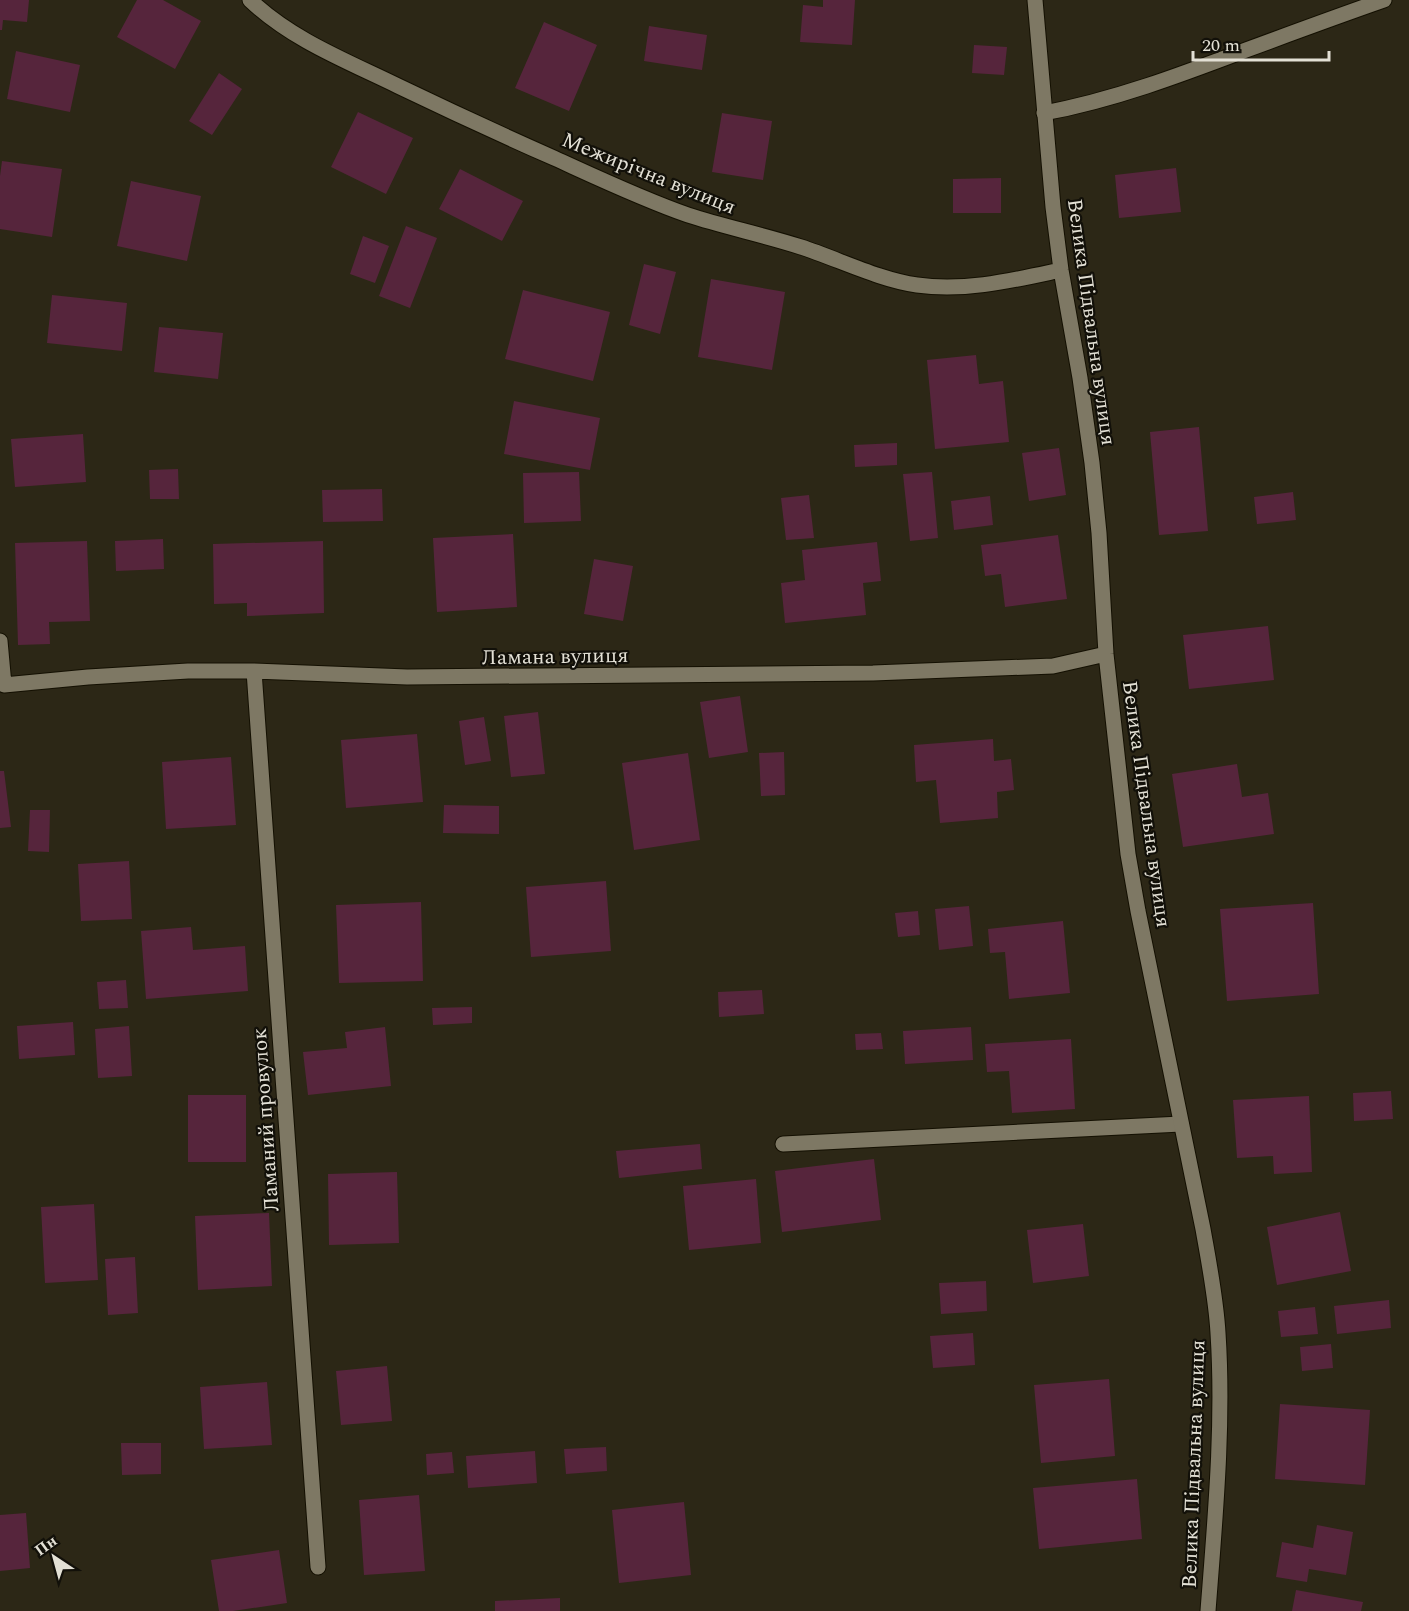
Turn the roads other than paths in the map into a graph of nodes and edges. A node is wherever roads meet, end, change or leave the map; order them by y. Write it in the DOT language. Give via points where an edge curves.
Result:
graph roads {
  1 [pos="250,0"];
  2 [pos="1035,0"];
  3 [pos="1384,0"];
  4 [pos="1044,113"];
  5 [pos="1061,270"];
  6 [pos="0,641"];
  7 [pos="1106,654"];
  8 [pos="254,671"];
  9 [pos="2,685"];
  10 [pos="1181,1124"];
  11 [pos="783,1144"];
  12 [pos="318,1567"];
  13 [pos="1208,1611"];
  1 -- 5 [label="street, Межирічна вулиця" via="300,38 432,103 634,194 732,229 798,246 918,286 1005,282"];
  2 -- 4 [label="street, Велика Підвальна вулиця"];
  3 -- 4 [label="street" via="1183,75 1090,104"];
  4 -- 5 [label="street, Велика Підвальна вулиця"];
  5 -- 7 [label="street, Велика Підвальна вулиця" via="1092,463"];
  6 -- 9 [label="street, Ламана вулиця"];
  7 -- 8 [label="street, Ламана вулиця" via="1053,666 873,673 418,678"];
  7 -- 10 [label="street, Велика Підвальна вулиця" via="1128,854"];
  8 -- 9 [label="street, Ламана вулиця" via="188,671"];
  8 -- 12 [label="street, Ламаний провулок"];
  10 -- 11 [label="street"];
  10 -- 13 [label="street, Велика Підвальна вулиця" via="1209,1260 1218,1332 1217,1486"];
}
